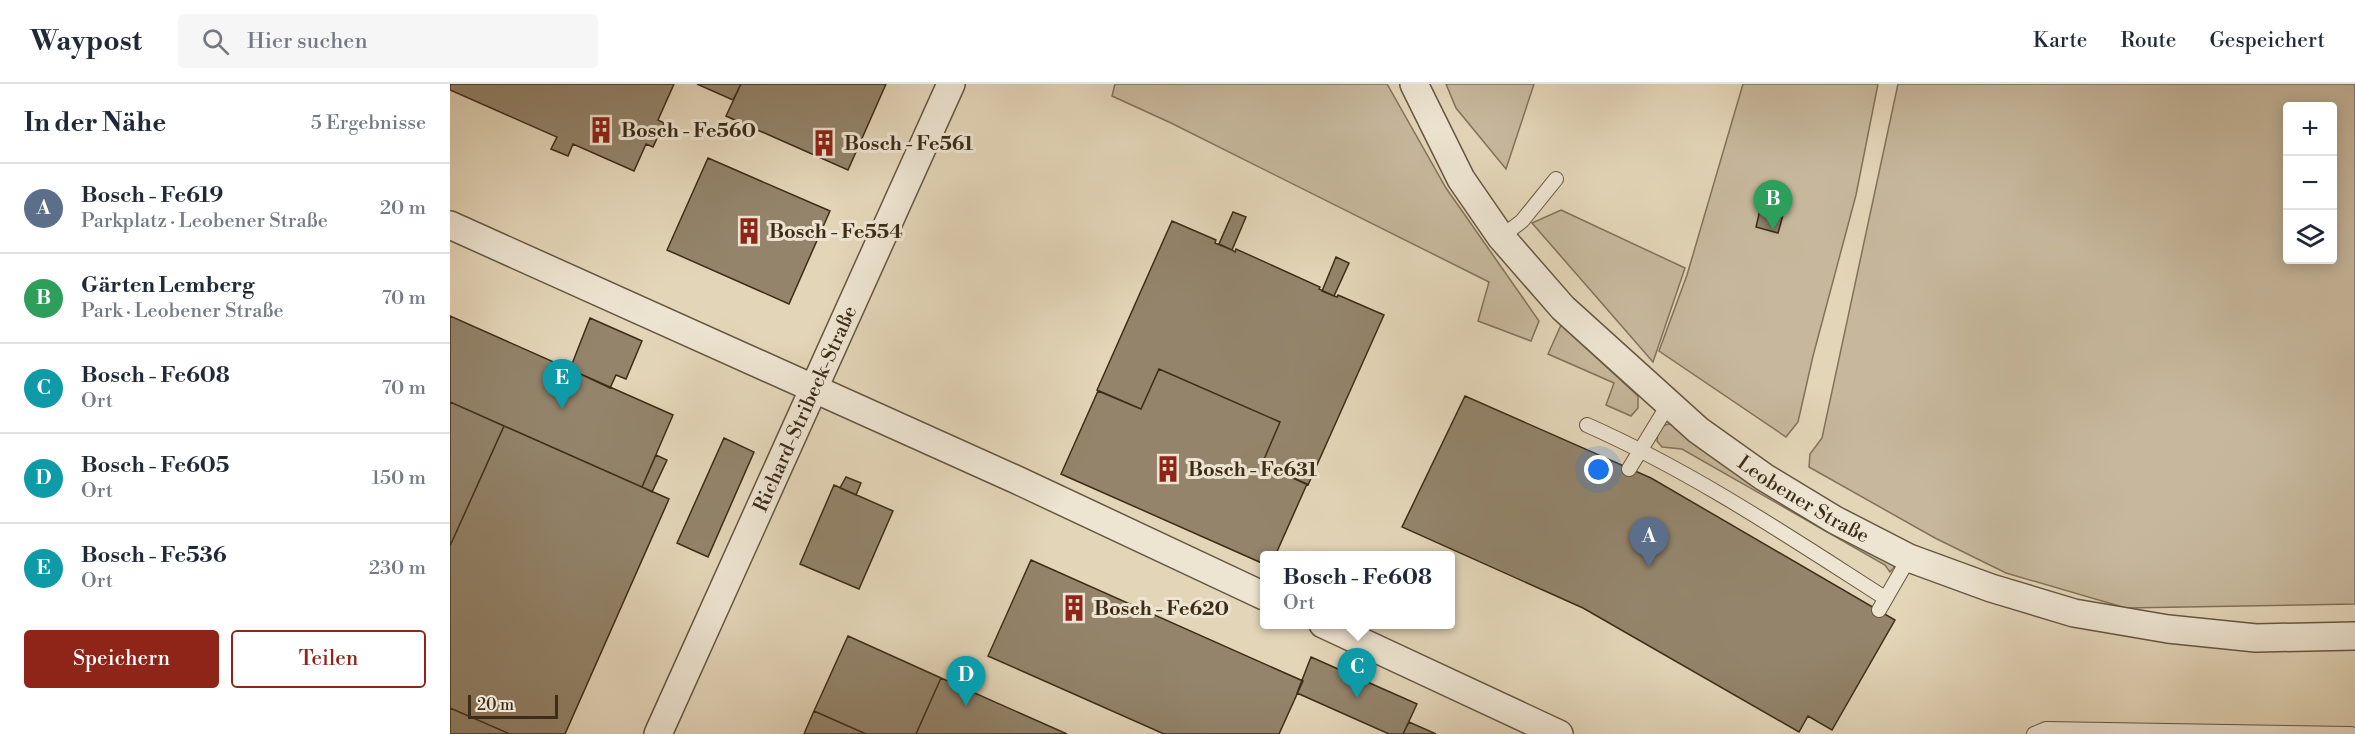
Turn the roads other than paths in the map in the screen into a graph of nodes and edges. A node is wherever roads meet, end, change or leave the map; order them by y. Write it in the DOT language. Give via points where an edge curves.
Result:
graph roads {
  1 [pos="951,84"];
  2 [pos="1414,84"];
  3 [pos="1556,179"];
  4 [pos="450,225"];
  5 [pos="1501,237"];
  6 [pos="815,388"];
  7 [pos="1668,405"];
  8 [pos="1587,425"];
  9 [pos="1641,449"];
  10 [pos="1629,469"];
  11 [pos="1909,558"];
  12 [pos="1260,594"];
  13 [pos="1334,629"];
  14 [pos="2355,636"];
  15 [pos="658,734"];
  16 [pos="1559,734"];
  17 [pos="2034,734"];
  18 [pos="2350,734"];
  1 -- 6 [label="street, Richard-Stribeck-Straße"];
  2 -- 5 [label="street, Leobener Straße" via="1461,179"];
  3 -- 5 [label="lane" via="1522,221"];
  4 -- 6 [label="street"];
  5 -- 7 [label="street, Leobener Straße" via="1563,308"];
  6 -- 12 [label="street"];
  6 -- 15 [label="street, Richard-Stribeck-Straße"];
  7 -- 9 [label="lane"];
  7 -- 11 [label="street, Leobener Straße" via="1764,477"];
  8 -- 9 [label="lane"];
  9 -- 10 [label="lane"];
  9 -- 11 [label="lane" via="1752,512 1882,604"];
  11 -- 14 [label="street, Leobener Straße" via="2074,613 2168,629 2256,638"];
  13 -- 16 [label="street"];
  17 -- 18 [label="lane" via="2046,729"];
}
